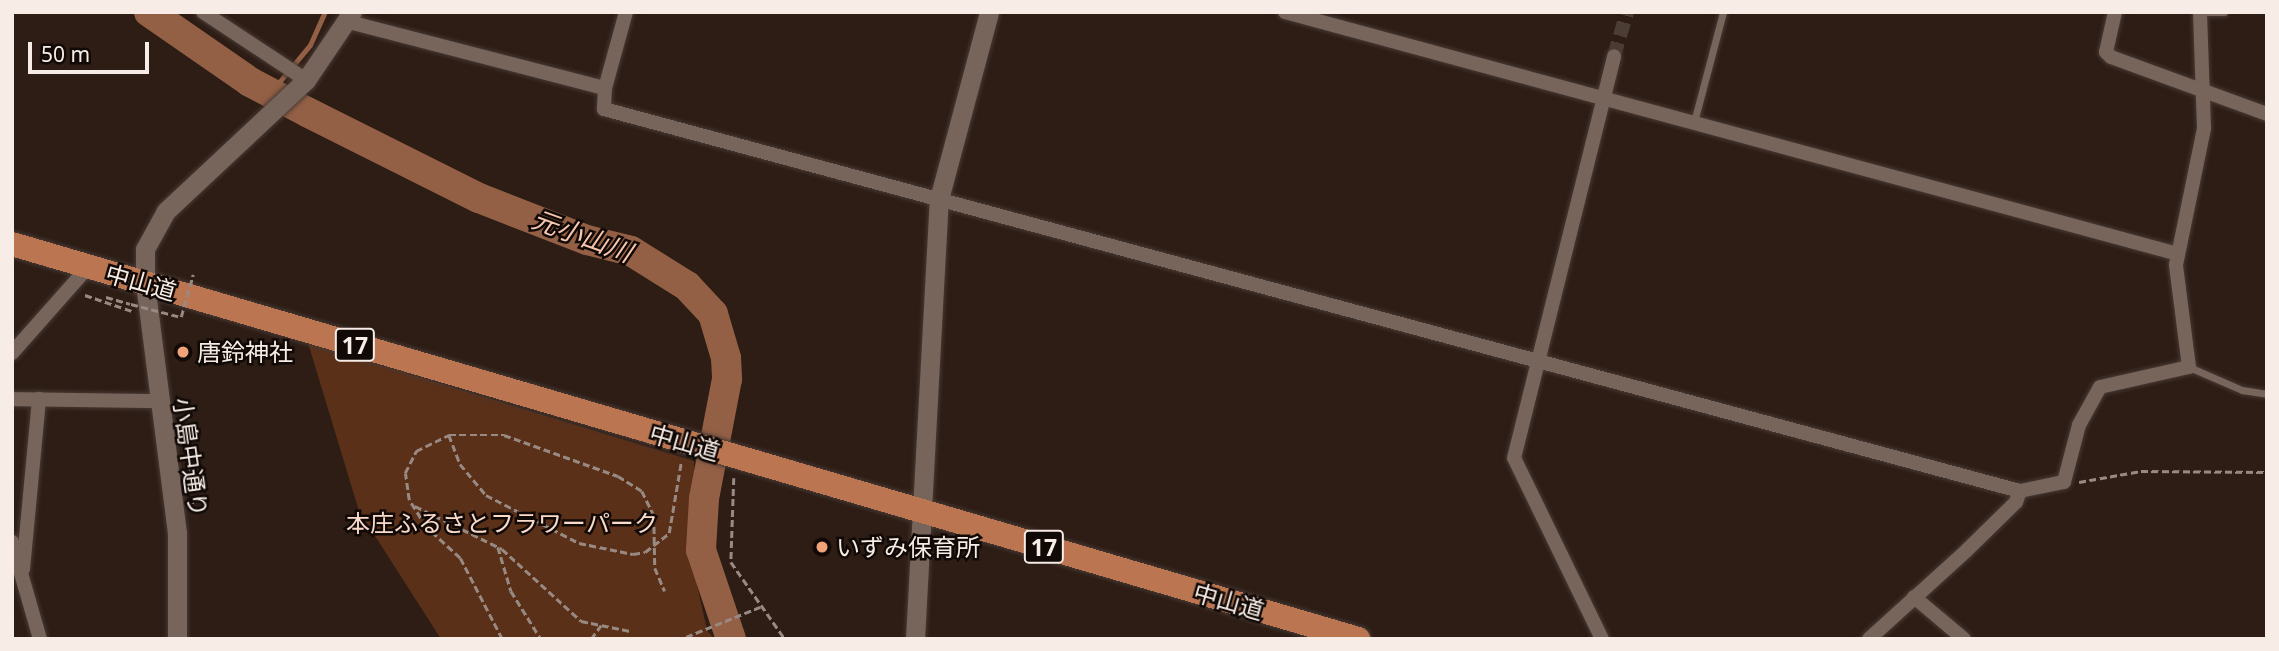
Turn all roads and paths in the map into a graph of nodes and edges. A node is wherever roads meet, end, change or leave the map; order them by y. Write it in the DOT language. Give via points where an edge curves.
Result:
graph roads {
  1 [pos="203,12"];
  2 [pos="626,12"];
  3 [pos="989,12"];
  4 [pos="1285,12"];
  5 [pos="1723,12"];
  6 [pos="2115,12"];
  7 [pos="2200,12"];
  8 [pos="2224,12"];
  9 [pos="351,17"];
  10 [pos="1614,56"];
  11 [pos="300,85"];
  12 [pos="605,88"];
  13 [pos="2203,90"];
  14 [pos="1603,98"];
  15 [pos="2267,114"];
  16 [pos="1694,122"];
  17 [pos="939,199"];
  18 [pos="12,244"];
  19 [pos="2178,254"];
  20 [pos="88,267"];
  21 [pos="192,275"];
  22 [pos="145,282"];
  23 [pos="79,293"];
  24 [pos="106,297"];
  25 [pos="132,311"];
  26 [pos="12,353"];
  27 [pos="1537,360"];
  28 [pos="2189,368"];
  29 [pos="2267,394"];
  30 [pos="12,399"];
  31 [pos="39,399"];
  32 [pos="158,401"];
  33 [pos="449,435"];
  34 [pos="691,444"];
  35 [pos="733,457"];
  36 [pos="2267,472"];
  37 [pos="2064,482"];
  38 [pos="2020,491"];
  39 [pos="415,506"];
  40 [pos="918,510"];
  41 [pos="12,542"];
  42 [pos="653,542"];
  43 [pos="498,547"];
  44 [pos="23,569"];
  45 [pos="665,591"];
  46 [pos="1914,597"];
  47 [pos="760,607"];
  48 [pos="601,625"];
  49 [pos="630,631"];
  50 [pos="688,637"];
  51 [pos="40,639"];
  52 [pos="177,639"];
  53 [pos="502,639"];
  54 [pos="541,639"];
  55 [pos="591,639"];
  56 [pos="785,639"];
  57 [pos="915,639"];
  58 [pos="1358,639"];
  59 [pos="1602,639"];
  60 [pos="1869,639"];
  61 [pos="1964,639"];
  1 -- 11 [label="street"];
  2 -- 12 [label="street"];
  3 -- 17 [label="street"];
  4 -- 14 [label="street"];
  5 -- 16 [label="lane"];
  6 -- 13 [label="street" via="2106,45 2111,57"];
  7 -- 8 [label="lane"];
  7 -- 13 [label="street"];
  9 -- 11 [label="street, 小島中通り"];
  9 -- 12 [label="street"];
  10 -- 14 [label="street"];
  11 -- 22 [label="street, 小島中通り" via="166,211 145,249"];
  12 -- 17 [label="street" via="604,108"];
  13 -- 15 [label="street"];
  13 -- 19 [label="street" via="2204,128"];
  14 -- 16 [label="street"];
  14 -- 27 [label="street"];
  16 -- 19 [label="street"];
  17 -- 27 [label="street"];
  17 -- 40 [label="street"];
  18 -- 20 [label="highway, 中山道 / 17"];
  19 -- 28 [label="street" via="2176,284"];
  20 -- 22 [label="highway, 中山道 / 17"];
  20 -- 26 [label="street"];
  21 -- 24 [label="path, bridge" via="181,317"];
  22 -- 32 [label="street, 小島中通り"];
  22 -- 34 [label="highway, 中山道 / 17"];
  23 -- 25 [label="path"];
  27 -- 38 [label="street"];
  27 -- 59 [label="street" via="1514,458"];
  28 -- 29 [label="lane" via="2242,390"];
  28 -- 37 [label="street" via="2100,387 2079,425"];
  30 -- 31 [label="street"];
  31 -- 32 [label="street"];
  31 -- 44 [label="street"];
  32 -- 52 [label="street, 小島中通り" via="177,533"];
  33 -- 39 [label="path" via="416,451 410,462 405,474 409,500"];
  33 -- 42 [label="path" via="468,474 486,495 515,514 608,551 645,552"];
  33 -- 42 [label="path" via="504,435 618,476 642,491 654,516"];
  34 -- 35 [label="highway, 中山道 / 17"];
  34 -- 42 [label="path" via="669,533"];
  35 -- 40 [label="highway, 中山道 / 17"];
  35 -- 47 [label="path" via="731,562"];
  36 -- 37 [label="path" via="2141,471"];
  37 -- 38 [label="street" via="2039,491"];
  38 -- 46 [label="street" via="2016,502"];
  39 -- 43 [label="path"];
  39 -- 53 [label="path" via="426,527 460,558"];
  40 -- 57 [label="street"];
  40 -- 58 [label="highway, 中山道 / 17"];
  41 -- 44 [label="street"];
  42 -- 45 [label="path" via="655,568"];
  43 -- 48 [label="path" via="581,621"];
  43 -- 54 [label="path" via="511,591"];
  44 -- 51 [label="street"];
  46 -- 60 [label="street"];
  46 -- 61 [label="street"];
  47 -- 50 [label="path"];
  47 -- 56 [label="path"];
  48 -- 49 [label="path"];
  48 -- 55 [label="path"];
}
